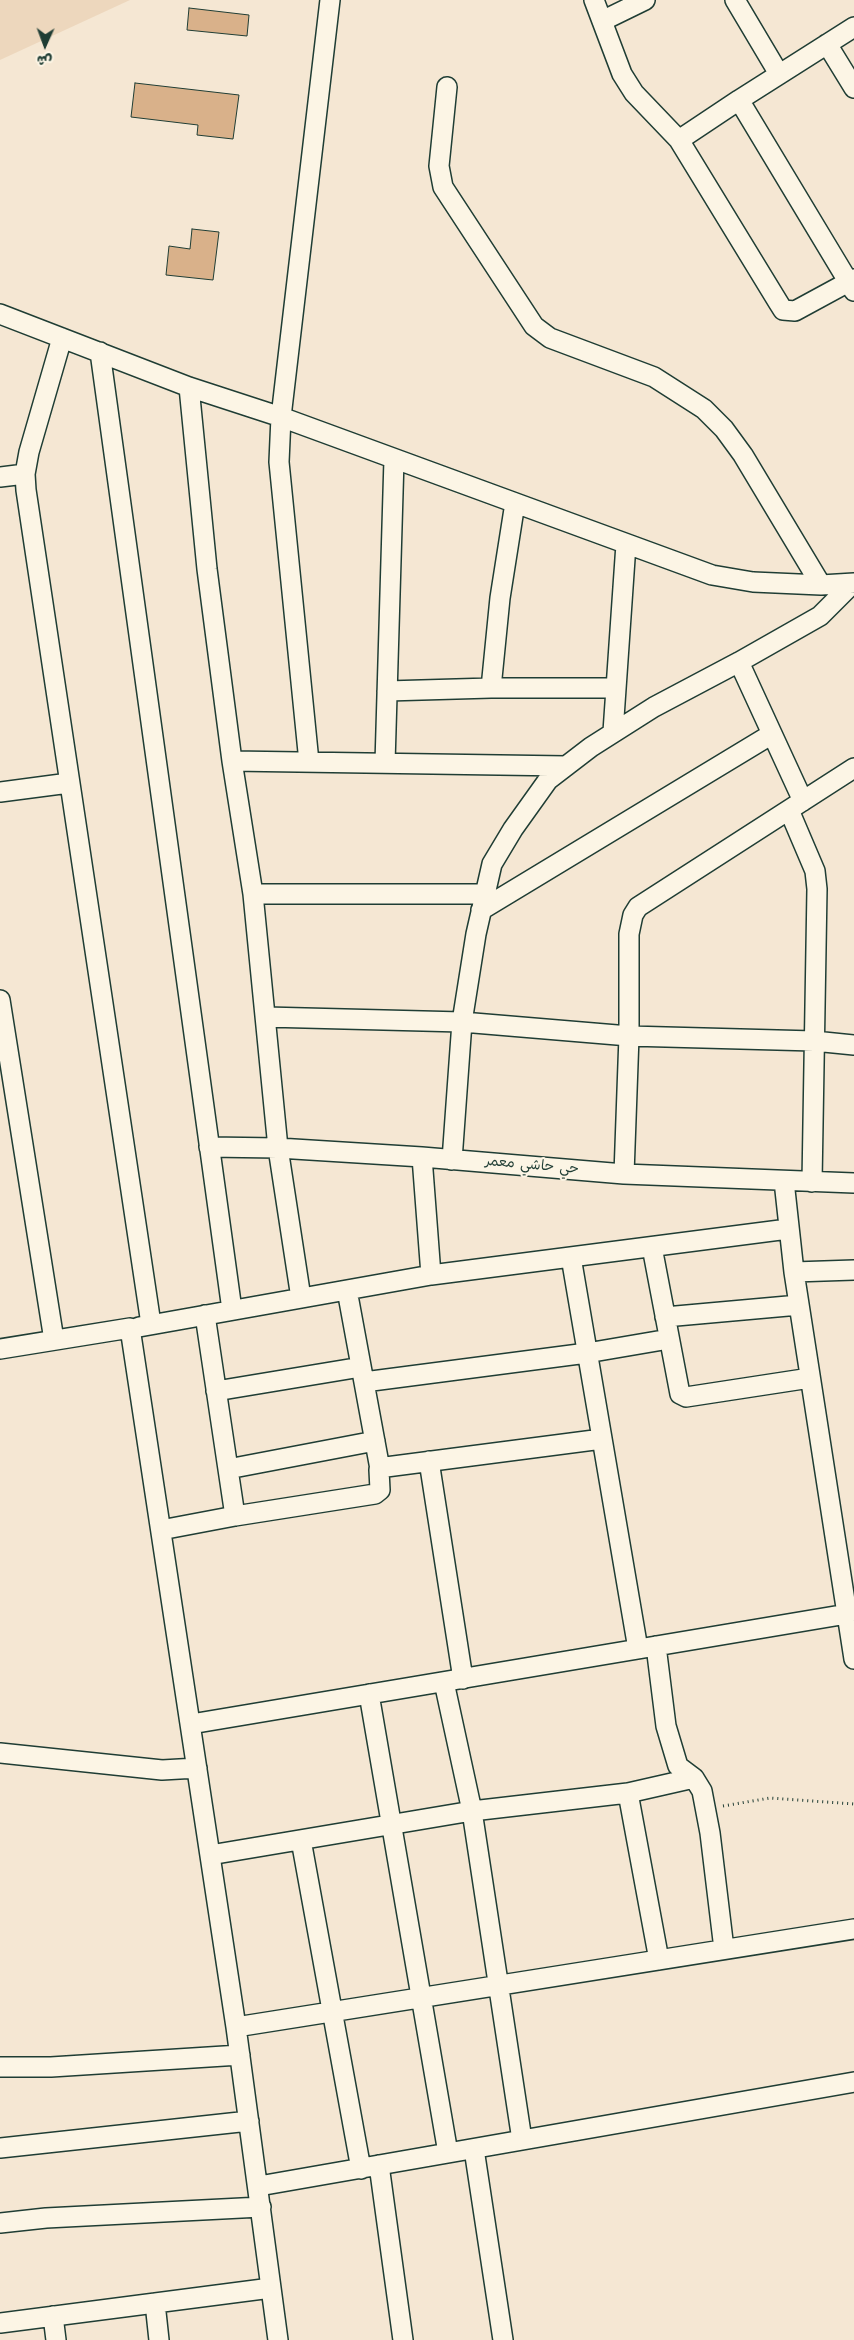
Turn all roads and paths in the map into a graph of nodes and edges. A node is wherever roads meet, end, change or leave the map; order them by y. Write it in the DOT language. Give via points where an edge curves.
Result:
graph roads {
  1 [pos="330,0"];
  2 [pos="594,0"];
  3 [pos="645,0"];
  4 [pos="735,0"];
  5 [pos="602,21"];
  6 [pos="854,27"];
  7 [pos="827,44"];
  8 [pos="779,74"];
  9 [pos="447,88"];
  10 [pos="854,88"];
  11 [pos="739,100"];
  12 [pos="679,140"];
  13 [pos="852,284"];
  14 [pos="0,314"];
  15 [pos="62,338"];
  16 [pos="100,352"];
  17 [pos="189,388"];
  18 [pos="281,417"];
  19 [pos="394,459"];
  20 [pos="25,474"];
  21 [pos="0,477"];
  22 [pos="515,503"];
  23 [pos="626,544"];
  24 [pos="853,584"];
  25 [pos="821,585"];
  26 [pos="739,662"];
  27 [pos="491,688"];
  28 [pos="616,688"];
  29 [pos="387,691"];
  30 [pos="613,732"];
  31 [pos="772,734"];
  32 [pos="232,761"];
  33 [pos="309,762"];
  34 [pos="385,763"];
  35 [pos="566,766"];
  36 [pos="854,768"];
  37 [pos="69,783"];
  38 [pos="0,792"];
  39 [pos="796,805"];
  40 [pos="253,894"];
  41 [pos="482,902"];
  42 [pos="0,1000"];
  43 [pos="266,1017"];
  44 [pos="462,1022"];
  45 [pos="629,1036"];
  46 [pos="814,1041"];
  47 [pos="854,1045"];
  48 [pos="209,1147"];
  49 [pos="278,1148"];
  50 [pos="422,1157"];
  51 [pos="452,1160"];
  52 [pos="624,1174"];
  53 [pos="784,1182"];
  54 [pos="812,1182"];
  55 [pos="854,1183"];
  56 [pos="788,1229"];
  57 [pos="652,1247"];
  58 [pos="571,1257"];
  59 [pos="854,1270"];
  60 [pos="794,1272"];
  61 [pos="431,1275"];
  62 [pos="347,1290"];
  63 [pos="301,1298"];
  64 [pos="799,1305"];
  65 [pos="232,1310"];
  66 [pos="205,1315"];
  67 [pos="665,1317"];
  68 [pos="151,1324"];
  69 [pos="130,1328"];
  70 [pos="669,1339"];
  71 [pos="54,1340"];
  72 [pos="0,1349"];
  73 [pos="587,1353"];
  74 [pos="362,1374"];
  75 [pos="810,1378"];
  76 [pos="216,1391"];
  77 [pos="602,1439"];
  78 [pos="375,1441"];
  79 [pos="429,1461"];
  80 [pos="228,1469"];
  81 [pos="380,1469"];
  82 [pos="234,1516"];
  83 [pos="162,1530"];
  84 [pos="849,1602"];
  85 [pos="656,1646"];
  86 [pos="638,1649"];
  87 [pos="854,1658"];
  88 [pos="464,1678"];
  89 [pos="444,1682"];
  90 [pos="370,1694"];
  91 [pos="191,1724"];
  92 [pos="0,1753"];
  93 [pos="197,1768"];
  94 [pos="694,1778"];
  95 [pos="628,1793"];
  96 [pos="854,1804"];
  97 [pos="705,1808"];
  98 [pos="472,1812"];
  99 [pos="390,1825"];
  100 [pos="301,1840"];
  101 [pos="210,1855"];
  102 [pos="854,1929"];
  103 [pos="724,1950"];
  104 [pos="659,1960"];
  105 [pos="499,1985"];
  106 [pos="421,1998"];
  107 [pos="331,2012"];
  108 [pos="236,2027"];
  109 [pos="240,2055"];
  110 [pos="0,2068"];
  111 [pos="854,2082"];
  112 [pos="250,2121"];
  113 [pos="522,2140"];
  114 [pos="0,2148"];
  115 [pos="474,2149"];
  116 [pos="448,2154"];
  117 [pos="370,2167"];
  118 [pos="259,2186"];
  119 [pos="261,2207"];
  120 [pos="0,2223"];
  121 [pos="271,2288"];
  122 [pos="155,2303"];
  123 [pos="53,2316"];
  124 [pos="0,2323"];
  125 [pos="56,2340"];
  126 [pos="159,2340"];
  127 [pos="278,2340"];
  128 [pos="403,2340"];
  129 [pos="503,2340"];
  1 -- 18 [label="street"];
  2 -- 5 [label="street"];
  3 -- 5 [label="street"];
  4 -- 8 [label="street"];
  5 -- 12 [label="street" via="622,74 634,93"];
  6 -- 7 [label="street"];
  7 -- 8 [label="street"];
  7 -- 10 [label="street"];
  8 -- 11 [label="street"];
  9 -- 25 [label="street" via="439,166 442,187 534,326 550,338 654,377 704,409 724,428 743,455"];
  11 -- 12 [label="street"];
  11 -- 13 [label="street"];
  12 -- 13 [label="street" via="783,310 795,311"];
  14 -- 15 [label="street"];
  15 -- 16 [label="street"];
  15 -- 20 [label="street"];
  16 -- 17 [label="street"];
  16 -- 48 [label="street"];
  17 -- 18 [label="street"];
  17 -- 32 [label="street" via="207,569"];
  18 -- 19 [label="street"];
  18 -- 33 [label="street" via="279,462"];
  19 -- 22 [label="street"];
  19 -- 29 [label="street"];
  20 -- 21 [label="street"];
  20 -- 37 [label="street"];
  22 -- 23 [label="street"];
  22 -- 27 [label="street" via="500,598"];
  23 -- 25 [label="street" via="712,575 753,582"];
  23 -- 28 [label="street"];
  24 -- 25 [label="street"];
  24 -- 26 [label="street" via="820,616"];
  26 -- 30 [label="street"];
  26 -- 31 [label="street"];
  27 -- 28 [label="street"];
  27 -- 29 [label="street"];
  28 -- 30 [label="street"];
  29 -- 34 [label="street"];
  30 -- 35 [label="street"];
  31 -- 39 [label="street"];
  31 -- 41 [label="street"];
  32 -- 33 [label="street"];
  32 -- 40 [label="street"];
  33 -- 34 [label="street"];
  34 -- 35 [label="street"];
  35 -- 41 [label="street" via="548,780 502,847 492,864"];
  36 -- 39 [label="street"];
  37 -- 38 [label="street"];
  37 -- 68 [label="street"];
  39 -- 45 [label="street" via="638,907 629,934"];
  39 -- 46 [label="street" via="816,871"];
  40 -- 41 [label="street"];
  40 -- 43 [label="street"];
  41 -- 44 [label="street"];
  42 -- 71 [label="street"];
  43 -- 44 [label="street"];
  43 -- 49 [label="street"];
  44 -- 45 [label="street"];
  44 -- 51 [label="street"];
  45 -- 46 [label="street"];
  45 -- 52 [label="street"];
  46 -- 47 [label="street"];
  46 -- 54 [label="street"];
  48 -- 49 [label="street, حي حاشي معمر"];
  48 -- 65 [label="street"];
  49 -- 50 [label="street, حي حاشي معمر"];
  49 -- 63 [label="street"];
  50 -- 51 [label="street, حي حاشي معمر"];
  50 -- 61 [label="street"];
  51 -- 52 [label="street, حي حاشي معمر"];
  52 -- 53 [label="street, حي حاشي معمر"];
  53 -- 54 [label="street, حي حاشي معمر"];
  53 -- 56 [label="street"];
  54 -- 55 [label="street, حي حاشي معمر"];
  56 -- 57 [label="street"];
  56 -- 60 [label="street"];
  57 -- 58 [label="street"];
  57 -- 67 [label="street"];
  58 -- 61 [label="street"];
  58 -- 73 [label="street"];
  59 -- 60 [label="street"];
  60 -- 64 [label="street"];
  61 -- 62 [label="street"];
  62 -- 63 [label="street"];
  62 -- 74 [label="street"];
  63 -- 65 [label="street"];
  64 -- 67 [label="street"];
  64 -- 75 [label="street"];
  65 -- 66 [label="street"];
  66 -- 68 [label="street"];
  66 -- 76 [label="street"];
  67 -- 70 [label="street"];
  68 -- 69 [label="street"];
  69 -- 71 [label="street"];
  69 -- 83 [label="street"];
  70 -- 73 [label="street"];
  70 -- 75 [label="street" via="678,1389 686,1396"];
  71 -- 72 [label="street"];
  73 -- 74 [label="street"];
  73 -- 77 [label="street"];
  74 -- 76 [label="street"];
  74 -- 78 [label="street"];
  75 -- 84 [label="street"];
  76 -- 80 [label="street"];
  77 -- 79 [label="street"];
  77 -- 86 [label="street"];
  78 -- 80 [label="street"];
  78 -- 81 [label="street"];
  79 -- 81 [label="street"];
  79 -- 88 [label="street"];
  80 -- 82 [label="street"];
  81 -- 82 [label="street" via="380,1490 374,1494"];
  82 -- 83 [label="street"];
  83 -- 91 [label="street"];
  84 -- 85 [label="street"];
  84 -- 87 [label="street"];
  85 -- 86 [label="street"];
  85 -- 94 [label="street" via="666,1726 678,1766"];
  86 -- 88 [label="street"];
  88 -- 89 [label="street"];
  89 -- 90 [label="street"];
  89 -- 98 [label="street"];
  90 -- 91 [label="street"];
  90 -- 99 [label="street"];
  91 -- 93 [label="street"];
  92 -- 93 [label="street" via="162,1770"];
  93 -- 101 [label="street"];
  94 -- 95 [label="street"];
  94 -- 97 [label="street" via="702,1791"];
  95 -- 98 [label="street"];
  95 -- 104 [label="street"];
  96 -- 97 [label="path" via="770,1798"];
  97 -- 103 [label="street"];
  98 -- 99 [label="street"];
  98 -- 105 [label="street"];
  99 -- 100 [label="street"];
  99 -- 106 [label="street"];
  100 -- 101 [label="street"];
  100 -- 107 [label="street"];
  101 -- 108 [label="street"];
  102 -- 103 [label="street"];
  103 -- 104 [label="street"];
  104 -- 105 [label="street"];
  105 -- 106 [label="street"];
  105 -- 113 [label="street"];
  106 -- 107 [label="street"];
  106 -- 116 [label="street"];
  107 -- 108 [label="street"];
  107 -- 117 [label="street"];
  108 -- 109 [label="street"];
  109 -- 110 [label="street"];
  109 -- 112 [label="street"];
  111 -- 113 [label="street"];
  112 -- 114 [label="street"];
  112 -- 118 [label="street"];
  113 -- 115 [label="street"];
  115 -- 116 [label="street"];
  115 -- 129 [label="street"];
  116 -- 117 [label="street"];
  117 -- 118 [label="street"];
  117 -- 128 [label="street"];
  118 -- 119 [label="street"];
  119 -- 120 [label="street"];
  119 -- 121 [label="street"];
  121 -- 122 [label="street"];
  121 -- 127 [label="street"];
  122 -- 123 [label="street"];
  122 -- 126 [label="street"];
  123 -- 124 [label="street"];
  123 -- 125 [label="street"];
}
